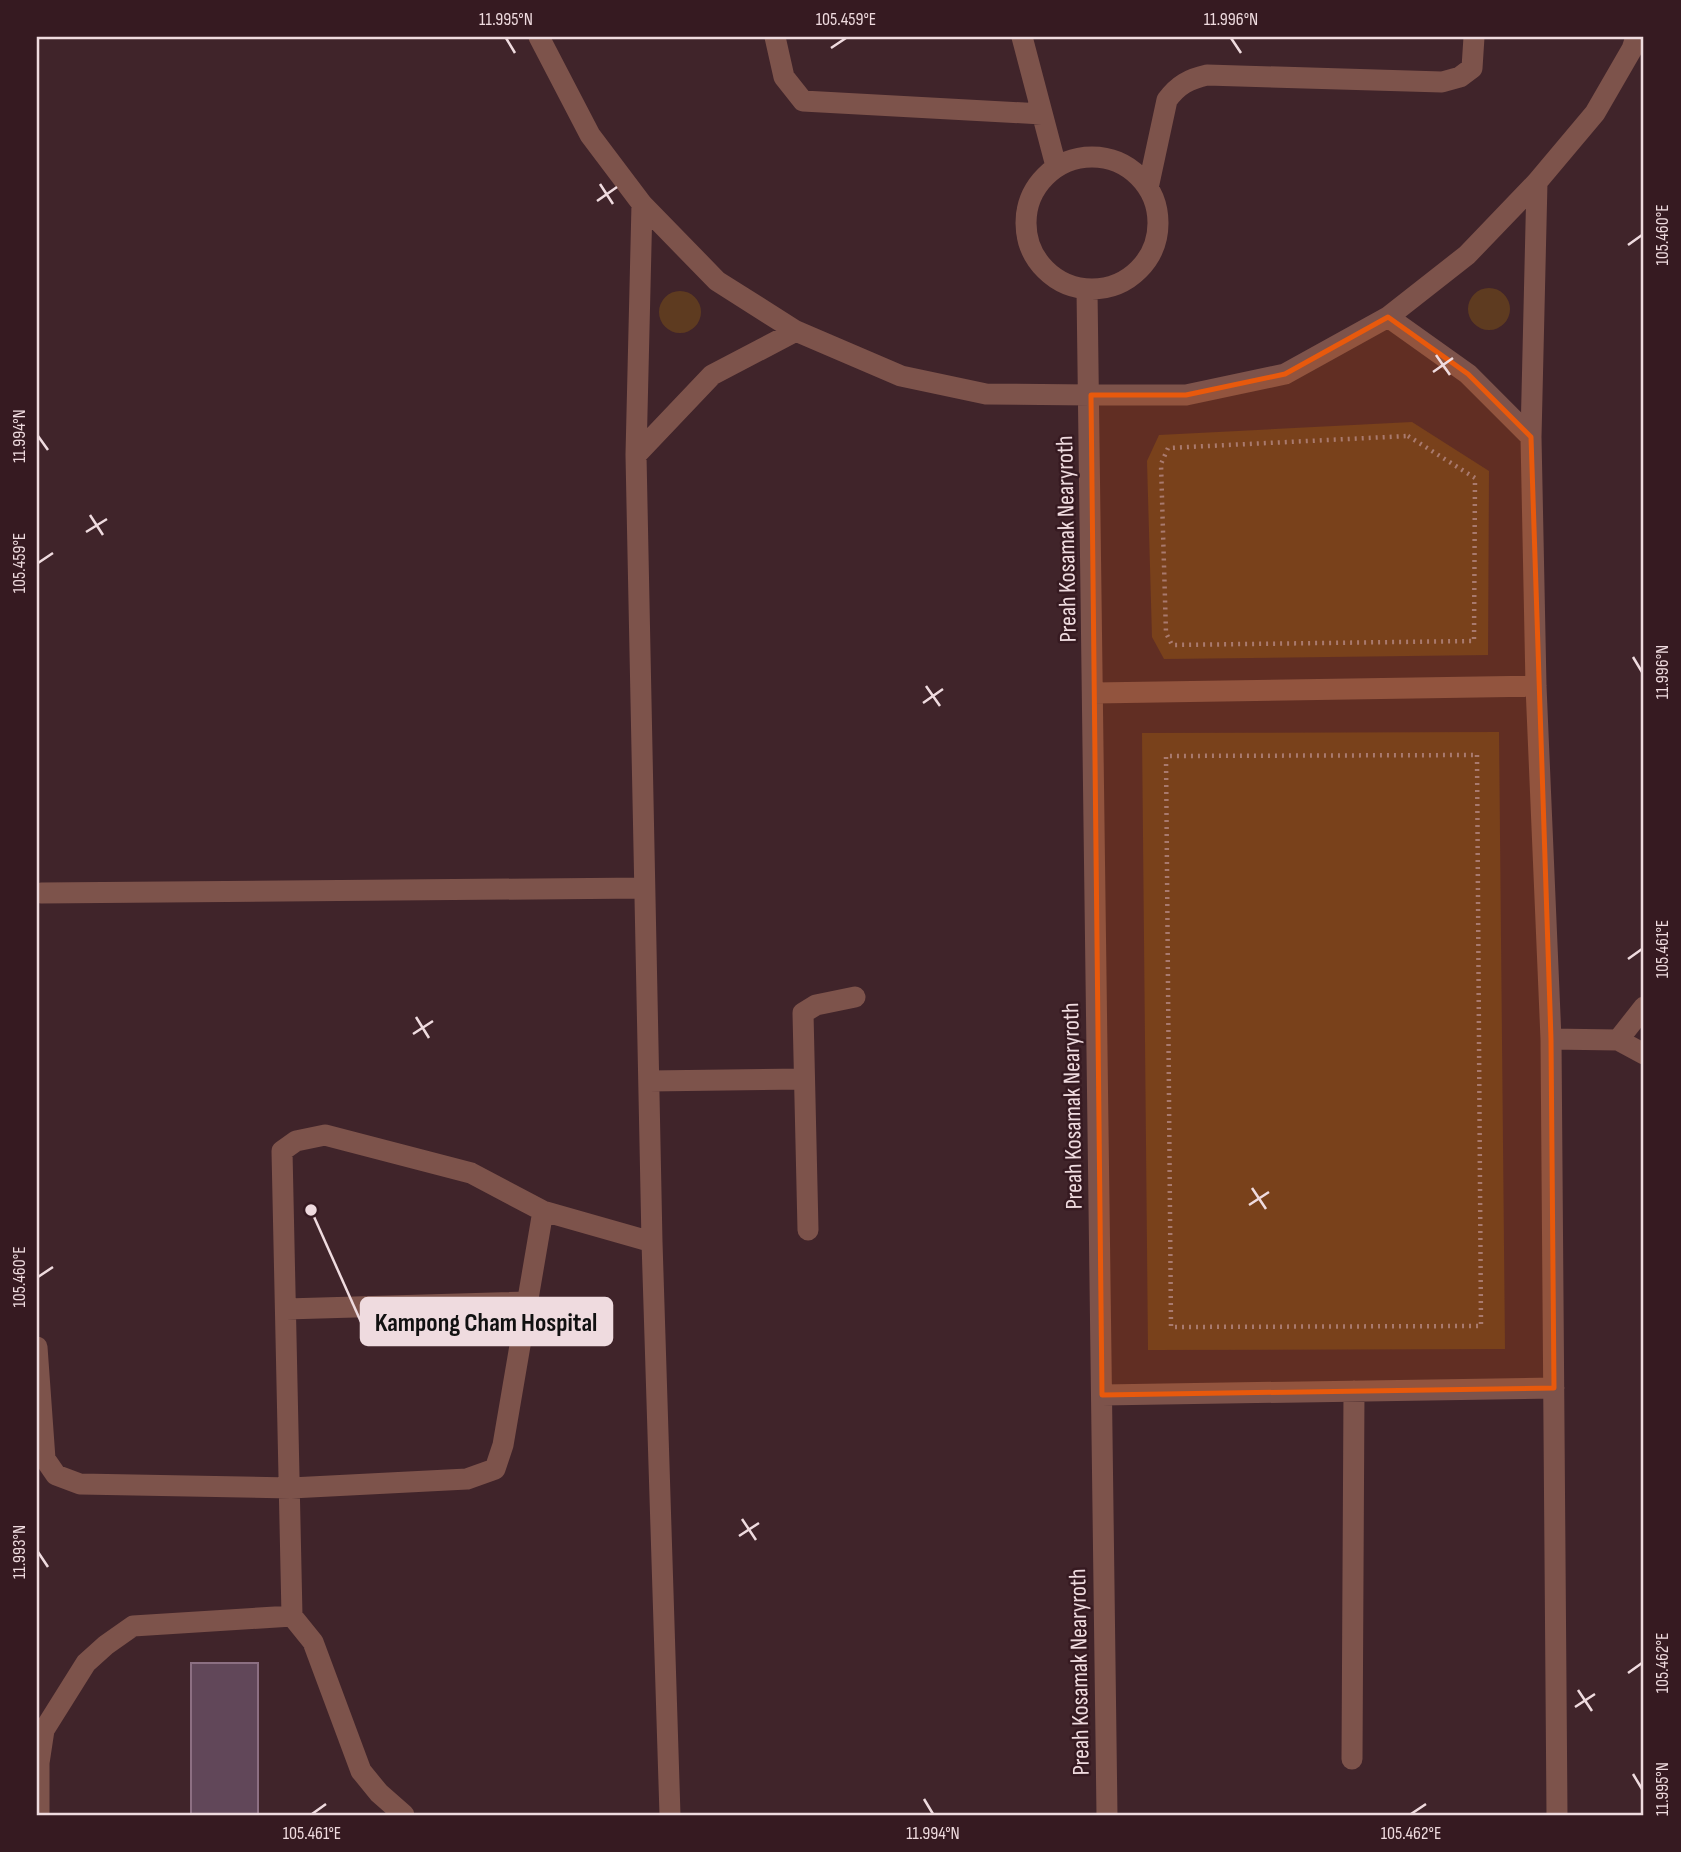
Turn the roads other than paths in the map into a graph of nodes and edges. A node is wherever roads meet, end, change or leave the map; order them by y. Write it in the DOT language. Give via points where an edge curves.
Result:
graph roads {
  1 [pos="539,37"];
  2 [pos="775,37"];
  3 [pos="1022,37"];
  4 [pos="1474,37"];
  5 [pos="1636,37"];
  6 [pos="1042,114"];
  7 [pos="1056,166"];
  8 [pos="1537,182"];
  9 [pos="1148,188"];
  10 [pos="642,204"];
  11 [pos="1087,290"];
  12 [pos="1388,317"];
  13 [pos="796,331"];
  14 [pos="1091,395"];
  15 [pos="1531,437"];
  16 [pos="636,455"];
  17 [pos="1536,686"];
  18 [pos="1094,693"];
  19 [pos="644,888"];
  20 [pos="41,893"];
  21 [pos="855,997"];
  22 [pos="1644,1007"];
  23 [pos="1551,1038"];
  24 [pos="1618,1040"];
  25 [pos="1644,1054"];
  26 [pos="803,1079"];
  27 [pos="649,1080"];
  28 [pos="543,1211"];
  29 [pos="808,1230"];
  30 [pos="652,1242"];
  31 [pos="530,1302"];
  32 [pos="286,1308"];
  33 [pos="37,1347"];
  34 [pos="1554,1388"];
  35 [pos="1354,1391"];
  36 [pos="1102,1395"];
  37 [pos="290,1488"];
  38 [pos="292,1616"];
  39 [pos="1352,1759"];
  40 [pos="38,1809"];
  41 [pos="404,1815"];
  42 [pos="670,1815"];
  43 [pos="1107,1815"];
  44 [pos="1557,1815"];
  1 -- 10 [label="street" via="590,135"];
  2 -- 6 [label="street" via="784,77 803,101"];
  3 -- 6 [label="street"];
  4 -- 9 [label="street" via="1472,68 1442,82 1207,75 1190,79 1167,100"];
  5 -- 8 [label="street" via="1595,113"];
  6 -- 7 [label="street"];
  7 -- 9 [label="street" via="1075,158 1116,161"];
  7 -- 11 [label="street" via="1040,180 1030,198 1027,240 1049,275"];
  8 -- 12 [label="street" via="1467,255"];
  8 -- 15 [label="street"];
  9 -- 11 [label="street" via="1157,207 1158,228 1149,257 1128,280 1108,289"];
  10 -- 13 [label="street" via="717,281"];
  10 -- 16 [label="street"];
  11 -- 14 [label="street, Preah Kosamak Nearyroth"];
  12 -- 14 [label="street" via="1285,374 1186,395"];
  12 -- 15 [label="street" via="1468,374"];
  13 -- 14 [label="street" via="901,376 986,394"];
  13 -- 16 [label="street" via="712,375"];
  14 -- 18 [label="street, Preah Kosamak Nearyroth"];
  15 -- 17 [label="street"];
  16 -- 19 [label="street"];
  17 -- 18 [label="street"];
  17 -- 23 [label="street"];
  18 -- 36 [label="street, Preah Kosamak Nearyroth"];
  19 -- 20 [label="street"];
  19 -- 27 [label="street"];
  21 -- 26 [label="street" via="816,1005 803,1013"];
  22 -- 24 [label="street"];
  23 -- 24 [label="street"];
  23 -- 34 [label="street"];
  24 -- 25 [label="street"];
  26 -- 27 [label="street"];
  26 -- 29 [label="street"];
  27 -- 30 [label="street"];
  28 -- 30 [label="street"];
  28 -- 31 [label="street"];
  28 -- 32 [label="street" via="471,1173 325,1135 296,1141 282,1151"];
  30 -- 42 [label="street"];
  31 -- 32 [label="street"];
  31 -- 37 [label="street" via="495,1469 467,1479"];
  32 -- 37 [label="street"];
  33 -- 37 [label="street" via="45,1459 56,1475 80,1484"];
  34 -- 35 [label="street"];
  34 -- 44 [label="street"];
  35 -- 36 [label="street"];
  35 -- 39 [label="street"];
  36 -- 43 [label="street, Preah Kosamak Nearyroth"];
  37 -- 38 [label="street"];
  38 -- 40 [label="street" via="133,1626 106,1645 86,1663 44,1730"];
  38 -- 41 [label="street" via="313,1642 361,1771"];
}
